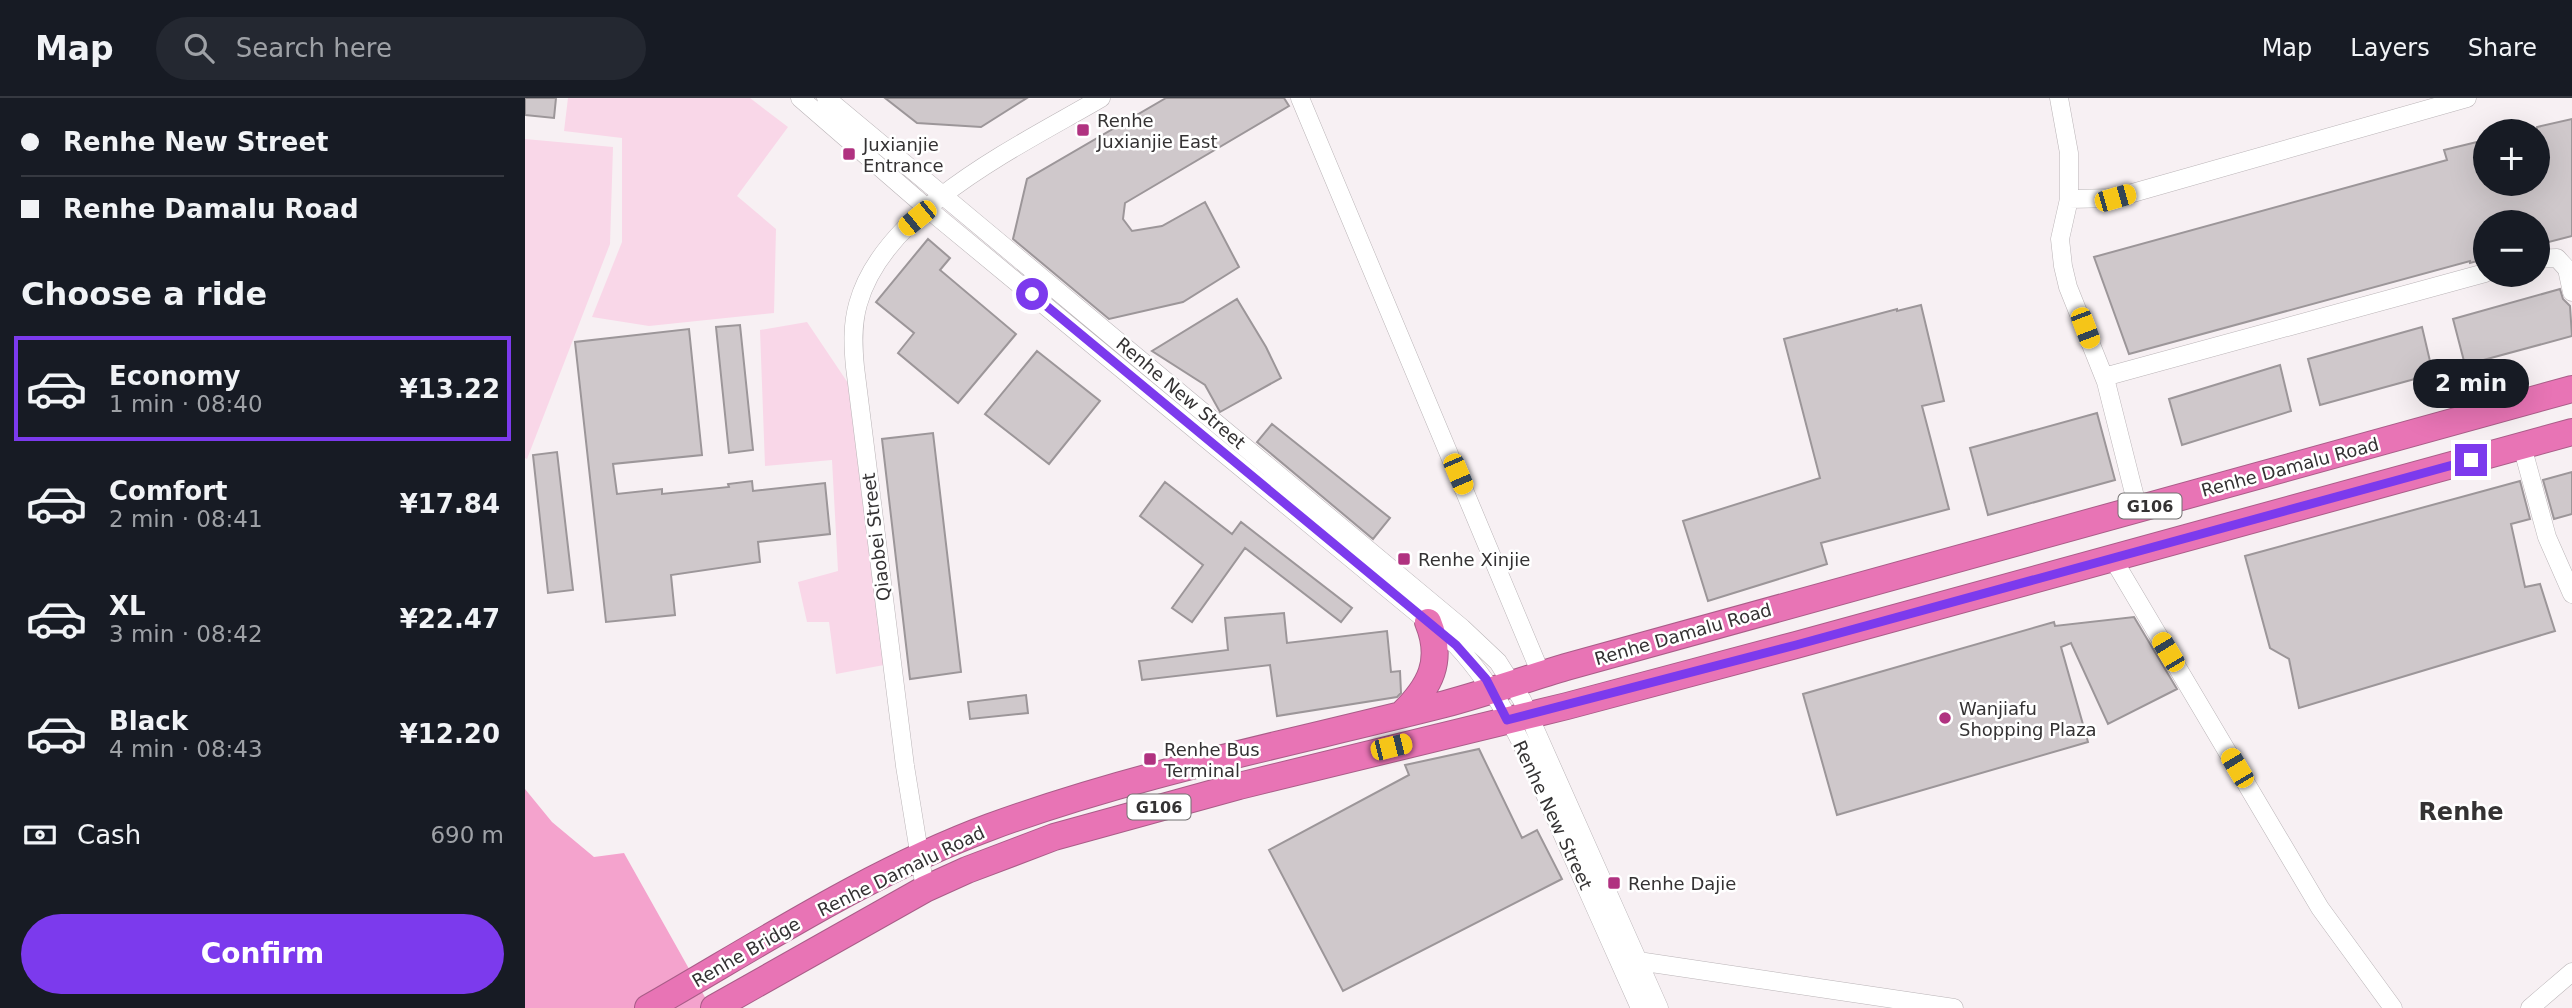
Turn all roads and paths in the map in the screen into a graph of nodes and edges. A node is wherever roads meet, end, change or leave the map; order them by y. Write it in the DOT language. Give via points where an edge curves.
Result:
graph roads {
  1 [pos="800,98"];
  2 [pos="826,98"];
  3 [pos="1101,98"];
  4 [pos="1300,98"];
  5 [pos="2059,98"];
  6 [pos="2467,98"];
  7 [pos="942,196"];
  8 [pos="2070,200"];
  9 [pos="928,209"];
  10 [pos="2550,258"];
  11 [pos="2473,276"];
  12 [pos="2572,292"];
  13 [pos="2104,376"];
  14 [pos="2572,389"];
  15 [pos="2572,432"];
  16 [pos="2522,446"];
  17 [pos="2137,509"];
  18 [pos="2113,559"];
  19 [pos="2572,594"];
  20 [pos="1429,622"];
  21 [pos="1728,622"];
  22 [pos="1739,660"];
  23 [pos="1541,674"];
  24 [pos="1503,687"];
  25 [pos="1401,714"];
  26 [pos="1518,717"];
  27 [pos="919,858"];
  28 [pos="925,889"];
  29 [pos="808,917"];
  30 [pos="829,943"];
  31 [pos="1638,961"];
  32 [pos="2572,972"];
  33 [pos="648,1008"];
  34 [pos="714,1008"];
  35 [pos="1640,1008"];
  36 [pos="1659,1008"];
  37 [pos="1954,1008"];
  38 [pos="2393,1008"];
  39 [pos="2530,1008"];
  1 -- 9 [label="street, Renhe New Street"];
  2 -- 7 [label="street, Renhe New Street"];
  3 -- 7 [label="street, Qiaobei Street"];
  4 -- 23 [label="street"];
  5 -- 8 [label="street" via="2069,153"];
  6 -- 8 [label="street" via="2115,198"];
  7 -- 9 [label="street, Qiaobei Street"];
  7 -- 24 [label="street, Renhe New Street" via="1462,628 1498,662"];
  8 -- 13 [label="street" via="2060,239 2063,267"];
  9 -- 20 [label="street, Renhe New Street"];
  9 -- 27 [label="street, Qiaobei Street" via="893,241 865,283 855,314 853,344"];
  10 -- 12 [label="street" via="2557,258 2567,269"];
  11 -- 13 [label="street"];
  13 -- 17 [label="street"];
  14 -- 17 [label="highway, Renhe Damalu Road / G106"];
  15 -- 16 [label="highway, Renhe Damalu Road / G106"];
  16 -- 18 [label="highway, Renhe Damalu Road / G106"];
  16 -- 19 [label="street" via="2547,537"];
  17 -- 21 [label="highway, Renhe Damalu Road / G106"];
  18 -- 22 [label="highway, Renhe Damalu Road / G106"];
  18 -- 38 [label="street" via="2320,908"];
  20 -- 24 [label="street, Renhe New Street"];
  20 -- 25 [label="highway" via="1435,646 1429,680 1423,693"];
  21 -- 22 [label="highway"];
  21 -- 23 [label="highway, Renhe Damalu Road / G106"];
  22 -- 26 [label="highway, Renhe Damalu Road / G106"];
  23 -- 24 [label="highway, Renhe Damalu Road / G106"];
  24 -- 25 [label="highway, Renhe Damalu Road / G106"];
  24 -- 26 [label="street, Renhe New Street"];
  25 -- 27 [label="highway, Renhe Damalu Road / G106" via="1096,792 987,828"];
  26 -- 28 [label="highway, Renhe Damalu Road / G106" via="1088,826 1010,852"];
  26 -- 31 [label="street, Renhe New Street"];
  26 -- 35 [label="street, Renhe New Street" via="1531,763"];
  27 -- 28 [label="street, Qiaobei Street"];
  27 -- 29 [label="highway, Renhe Damalu Road / G106"];
  28 -- 30 [label="highway, Renhe Damalu Road / G106"];
  29 -- 33 [label="highway, Renhe Bridge / G106"];
  30 -- 34 [label="highway, Renhe Bridge / G106"];
  31 -- 36 [label="street, Renhe New Street"];
  31 -- 37 [label="street"];
  32 -- 39 [label="street"];
}
